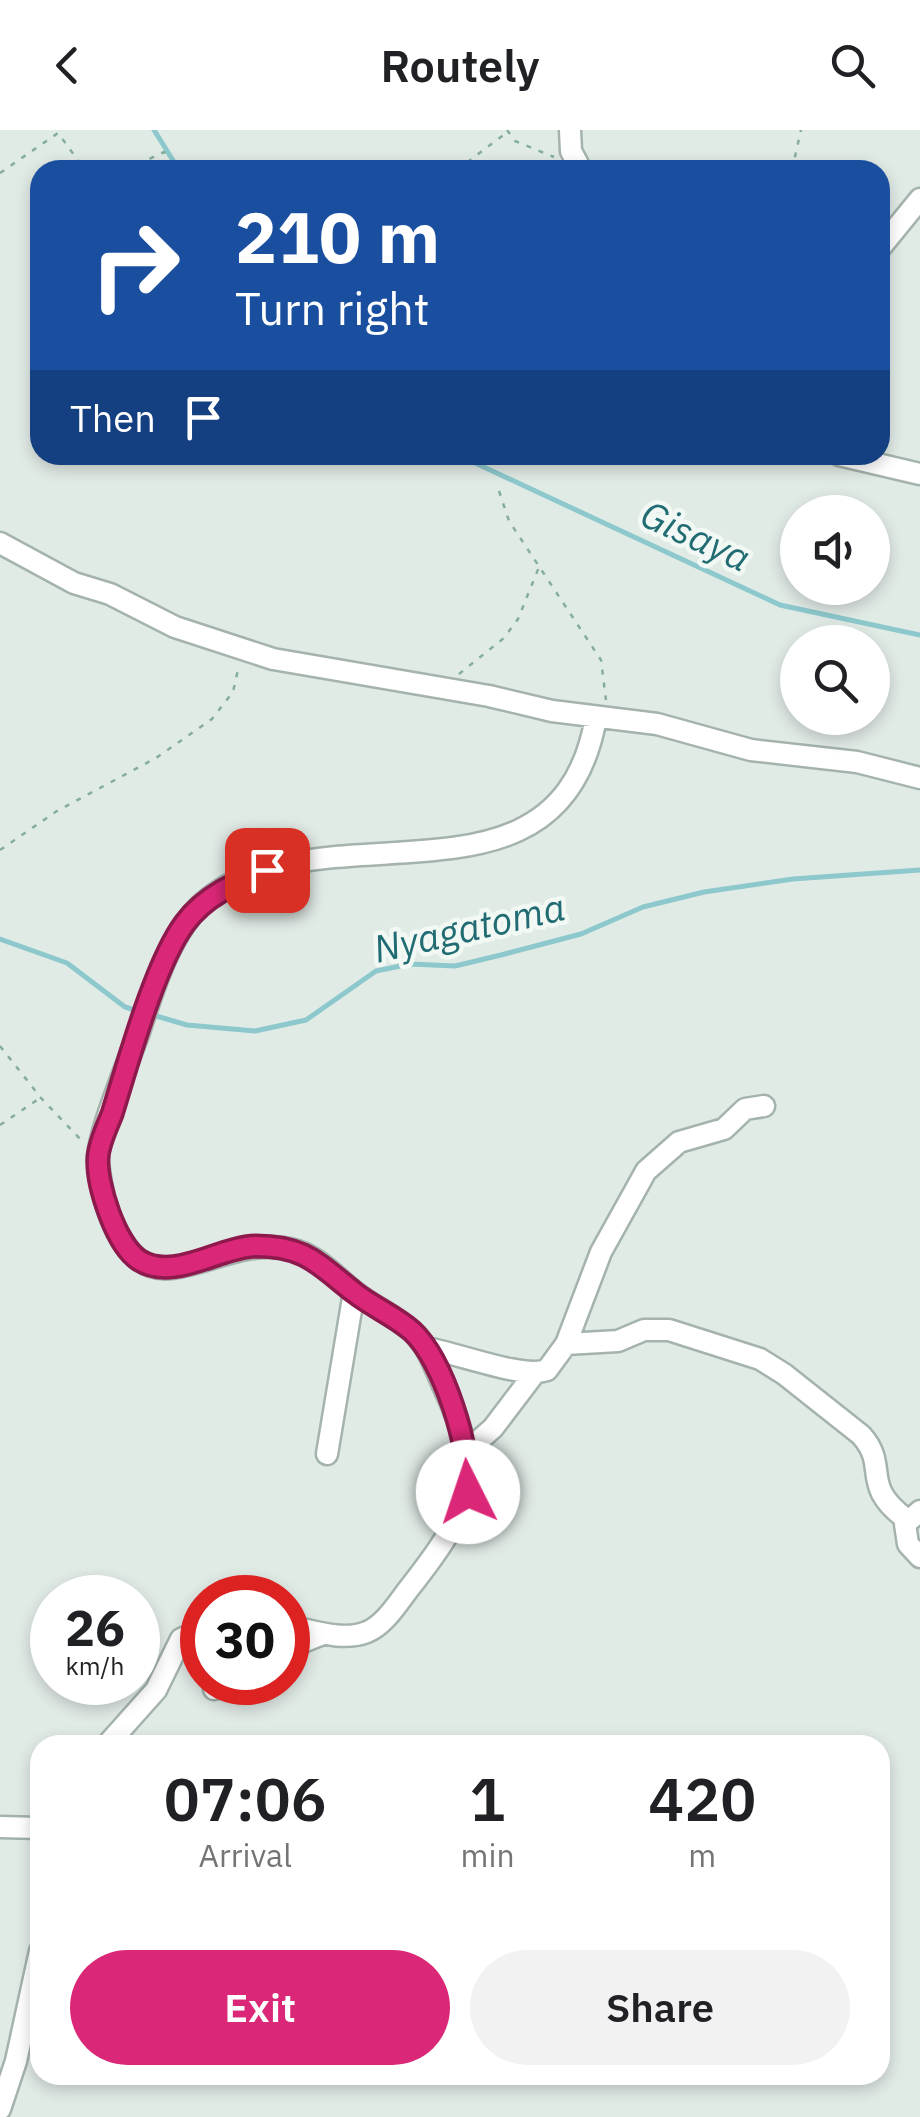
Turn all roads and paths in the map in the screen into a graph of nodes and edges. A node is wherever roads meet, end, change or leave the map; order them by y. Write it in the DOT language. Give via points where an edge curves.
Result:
graph roads {
  1 [pos="570,130"];
  2 [pos="801,130"];
  3 [pos="507,131"];
  4 [pos="78,160"];
  5 [pos="147,160"];
  6 [pos="168,160"];
  7 [pos="471,160"];
  8 [pos="560,160"];
  9 [pos="576,160"];
  10 [pos="794,160"];
  11 [pos="0,173"];
  12 [pos="920,199"];
  13 [pos="890,236"];
  14 [pos="882,465"];
  15 [pos="920,474"];
  16 [pos="499,491"];
  17 [pos="0,544"];
  18 [pos="538,567"];
  19 [pos="243,649"];
  20 [pos="444,689"];
  21 [pos="602,716"];
  22 [pos="920,778"];
  23 [pos="0,850"];
  24 [pos="0,1046"];
  25 [pos="41,1098"];
  26 [pos="764,1106"];
  27 [pos="0,1126"];
  28 [pos="98,1157"];
  29 [pos="354,1292"];
  30 [pos="566,1344"];
  31 [pos="426,1348"];
  32 [pos="534,1374"];
  33 [pos="466,1452"];
  34 [pos="328,1454"];
  35 [pos="913,1515"];
  36 [pos="920,1557"];
  37 [pos="310,1631"];
  38 [pos="324,1634"];
  39 [pos="310,1639"];
  40 [pos="180,1643"];
  41 [pos="116,1735"];
  42 [pos="0,1827"];
  43 [pos="30,1828"];
  44 [pos="30,1996"];
  45 [pos="0,2109"];
  1 -- 9 [label="street"];
  2 -- 10 [label="path"];
  3 -- 7 [label="path"];
  3 -- 8 [label="path"];
  4 -- 11 [label="path" via="58,133"];
  5 -- 6 [label="path" via="164,152"];
  12 -- 13 [label="street"];
  14 -- 15 [label="street"];
  16 -- 18 [label="path"];
  17 -- 19 [label="street" via="74,583"];
  18 -- 20 [label="path" via="504,638"];
  18 -- 21 [label="path" via="600,660"];
  19 -- 20 [label="street"];
  19 -- 23 [label="path" via="233,692 212,720"];
  20 -- 21 [label="street"];
  21 -- 22 [label="street"];
  21 -- 28 [label="street" via="578,777 544,814 513,832 458,850 287,864 204,903 170,952"];
  24 -- 25 [label="path"];
  25 -- 27 [label="path"];
  25 -- 28 [label="path"];
  26 -- 30 [label="street" via="679,1142 646,1171 600,1252"];
  28 -- 29 [label="street" via="106,1205 122,1243 140,1261 170,1269 252,1246 293,1249"];
  29 -- 31 [label="street"];
  29 -- 34 [label="street"];
  30 -- 32 [label="street" via="553,1366"];
  30 -- 35 [label="street" via="669,1330 760,1360 861,1435 872,1447 880,1496"];
  31 -- 32 [label="street"];
  31 -- 33 [label="street"];
  32 -- 33 [label="street"];
  33 -- 38 [label="street" via="468,1492 412,1584 365,1633"];
  35 -- 36 [label="street" via="908,1544"];
  37 -- 38 [label="street"];
  38 -- 39 [label="street"];
  40 -- 41 [label="street" via="156,1690"];
  42 -- 43 [label="street"];
  44 -- 45 [label="street"];
}
